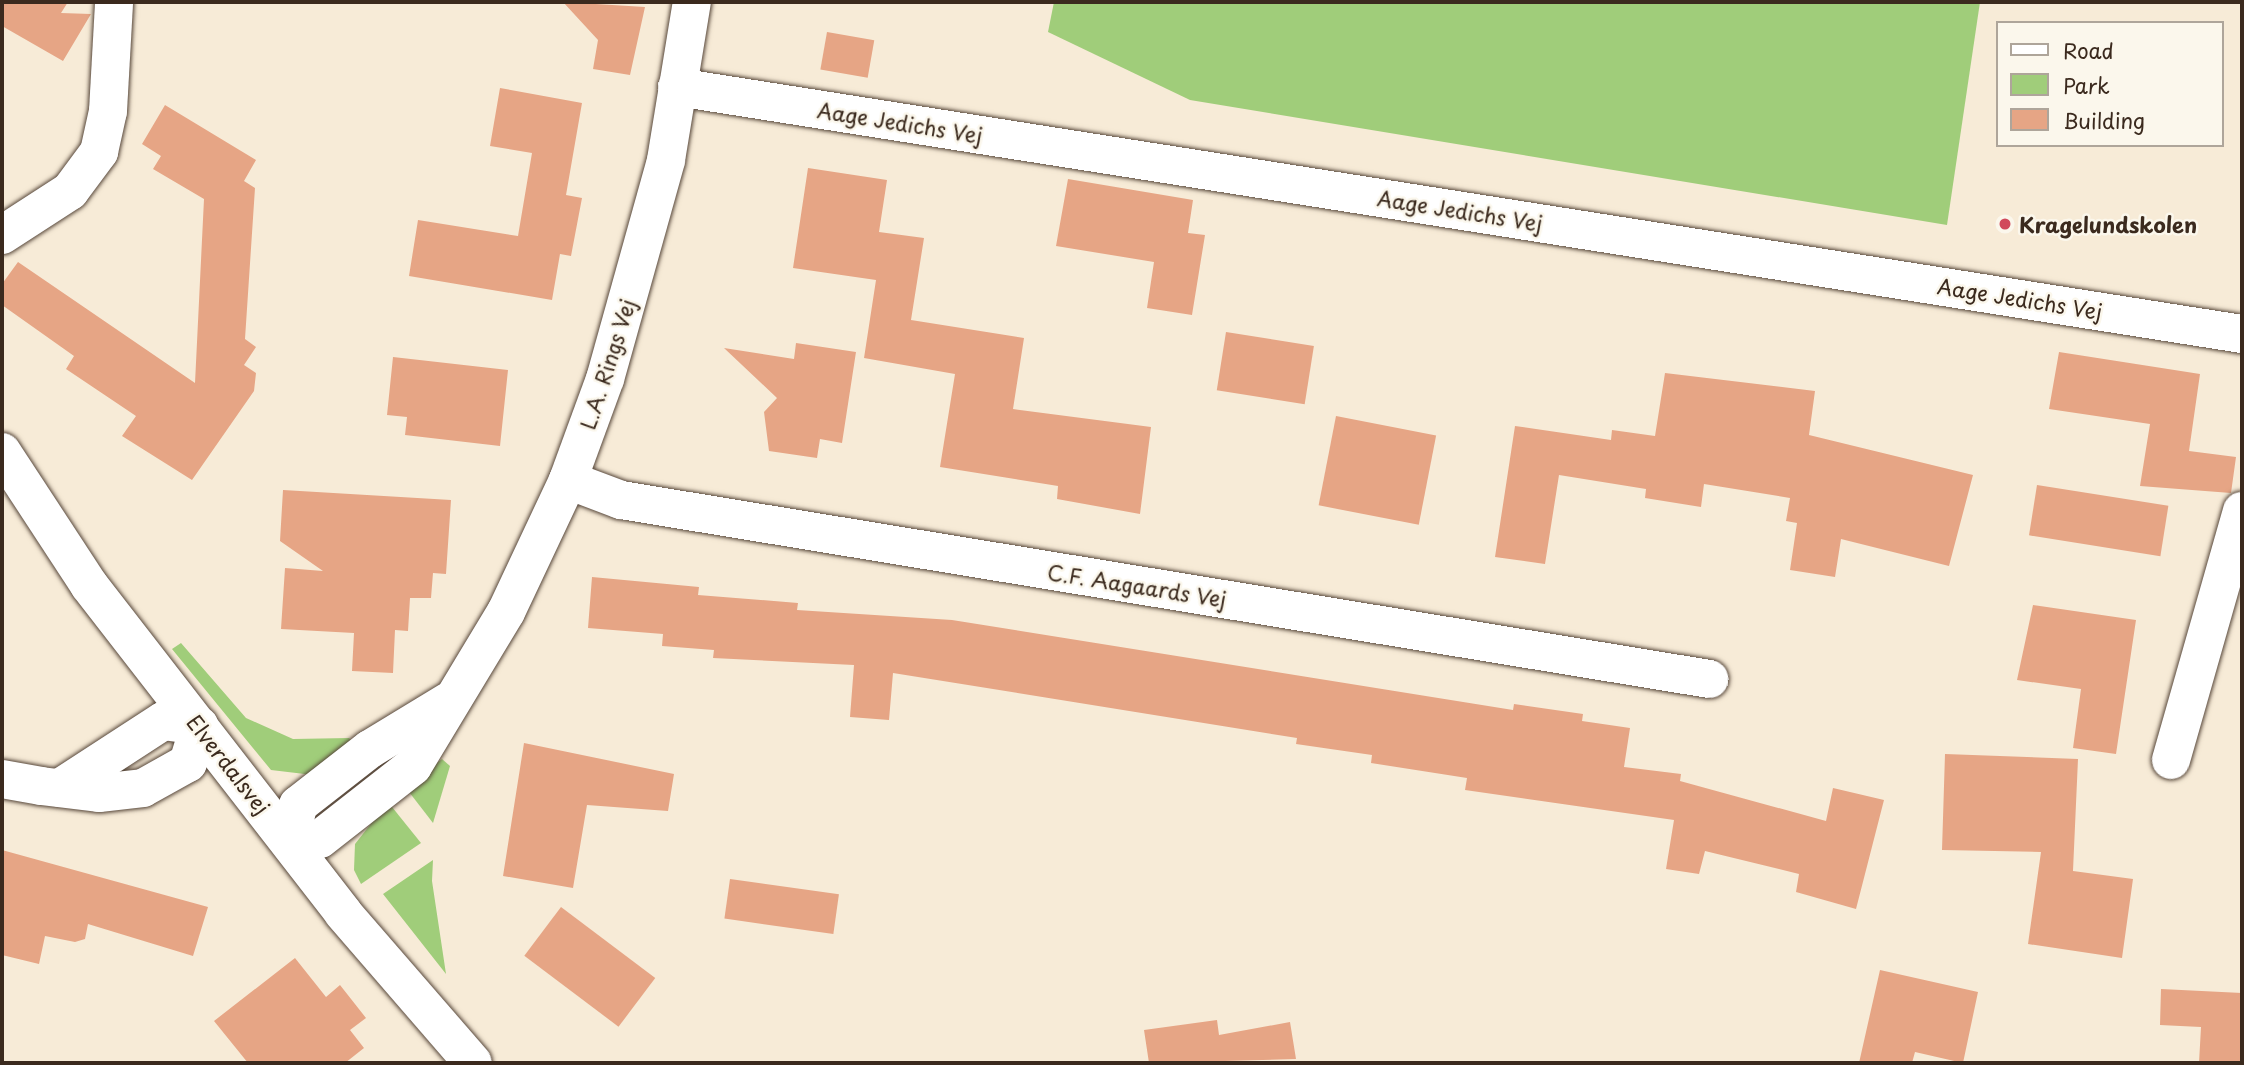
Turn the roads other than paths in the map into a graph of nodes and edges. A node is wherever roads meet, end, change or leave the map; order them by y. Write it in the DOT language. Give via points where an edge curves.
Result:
graph roads {
  1 [pos="114,2"];
  2 [pos="692,2"];
  3 [pos="677,87"];
  4 [pos="2,235"];
  5 [pos="2242,334"];
  6 [pos="2,452"];
  7 [pos="568,480"];
  8 [pos="2242,511"];
  9 [pos="1709,679"];
  10 [pos="199,726"];
  11 [pos="2171,760"];
  12 [pos="2,779"];
  13 [pos="290,841"];
  14 [pos="473,1063"];
  1 -- 4 [label="street" via="108,111 99,152 70,191"];
  2 -- 3 [label="street, L.A. Rings Vej"];
  3 -- 5 [label="street, Aage Jedichs Vej"];
  3 -- 7 [label="street, L.A. Rings Vej" via="632,286"];
  6 -- 10 [label="street, Elverdalsvej" via="53,536"];
  7 -- 9 [label="street, C.F. Aagaards Vej" via="621,500"];
  7 -- 13 [label="street, L.A. Rings Vej" via="506,612 413,766 320,839"];
  8 -- 11 [label="street"];
  10 -- 12 [label="street" via="163,721 60,788"];
  10 -- 13 [label="street, Elverdalsvej"];
  13 -- 14 [label="street, Elverdalsvej" via="342,913"];
}
